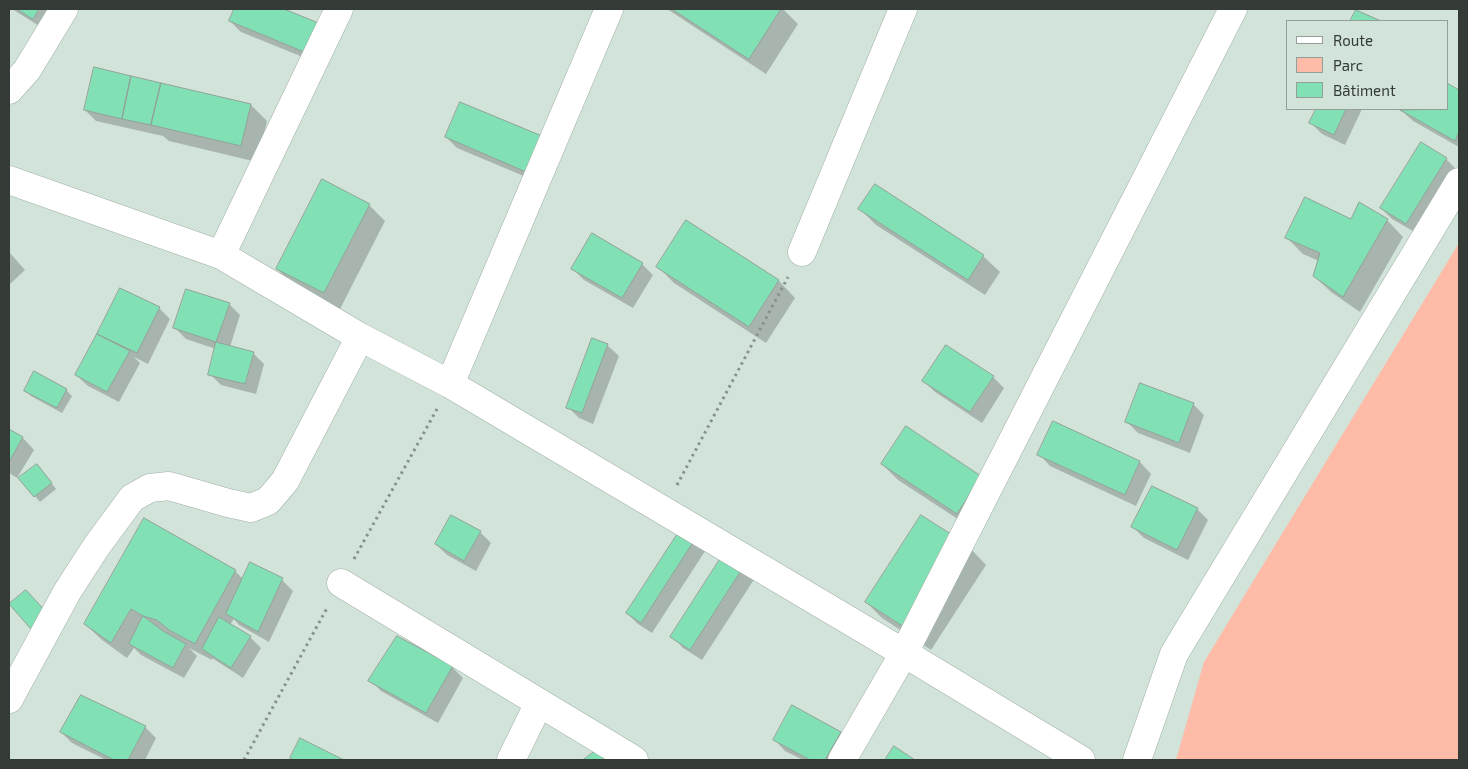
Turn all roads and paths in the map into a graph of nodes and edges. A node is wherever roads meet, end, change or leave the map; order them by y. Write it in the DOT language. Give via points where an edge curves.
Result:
graph roads {
  1 [pos="64,9"];
  2 [pos="339,9"];
  3 [pos="609,9"];
  4 [pos="903,9"];
  5 [pos="1233,9"];
  6 [pos="9,90"];
  7 [pos="9,180"];
  8 [pos="1459,182"];
  9 [pos="802,252"];
  10 [pos="220,255"];
  11 [pos="360,337"];
  12 [pos="450,384"];
  13 [pos="663,510"];
  14 [pos="341,583"];
  15 [pos="904,653"];
  16 [pos="9,699"];
  17 [pos="539,703"];
  18 [pos="511,760"];
  19 [pos="634,760"];
  20 [pos="842,760"];
  21 [pos="1081,760"];
  22 [pos="1137,760"];
  1 -- 6 [label="street" via="27,70"];
  2 -- 10 [label="street"];
  3 -- 12 [label="street"];
  4 -- 9 [label="street"];
  5 -- 15 [label="street"];
  7 -- 10 [label="street"];
  8 -- 22 [label="street" via="1174,654"];
  9 -- 13 [label="path"];
  10 -- 11 [label="street"];
  11 -- 12 [label="street"];
  11 -- 16 [label="street" via="285,481 268,501 251,508 169,486 150,488 132,498 67,592"];
  12 -- 13 [label="street"];
  13 -- 15 [label="street"];
  14 -- 17 [label="street"];
  15 -- 20 [label="street"];
  15 -- 21 [label="street"];
  17 -- 18 [label="street"];
  17 -- 19 [label="street"];
}
